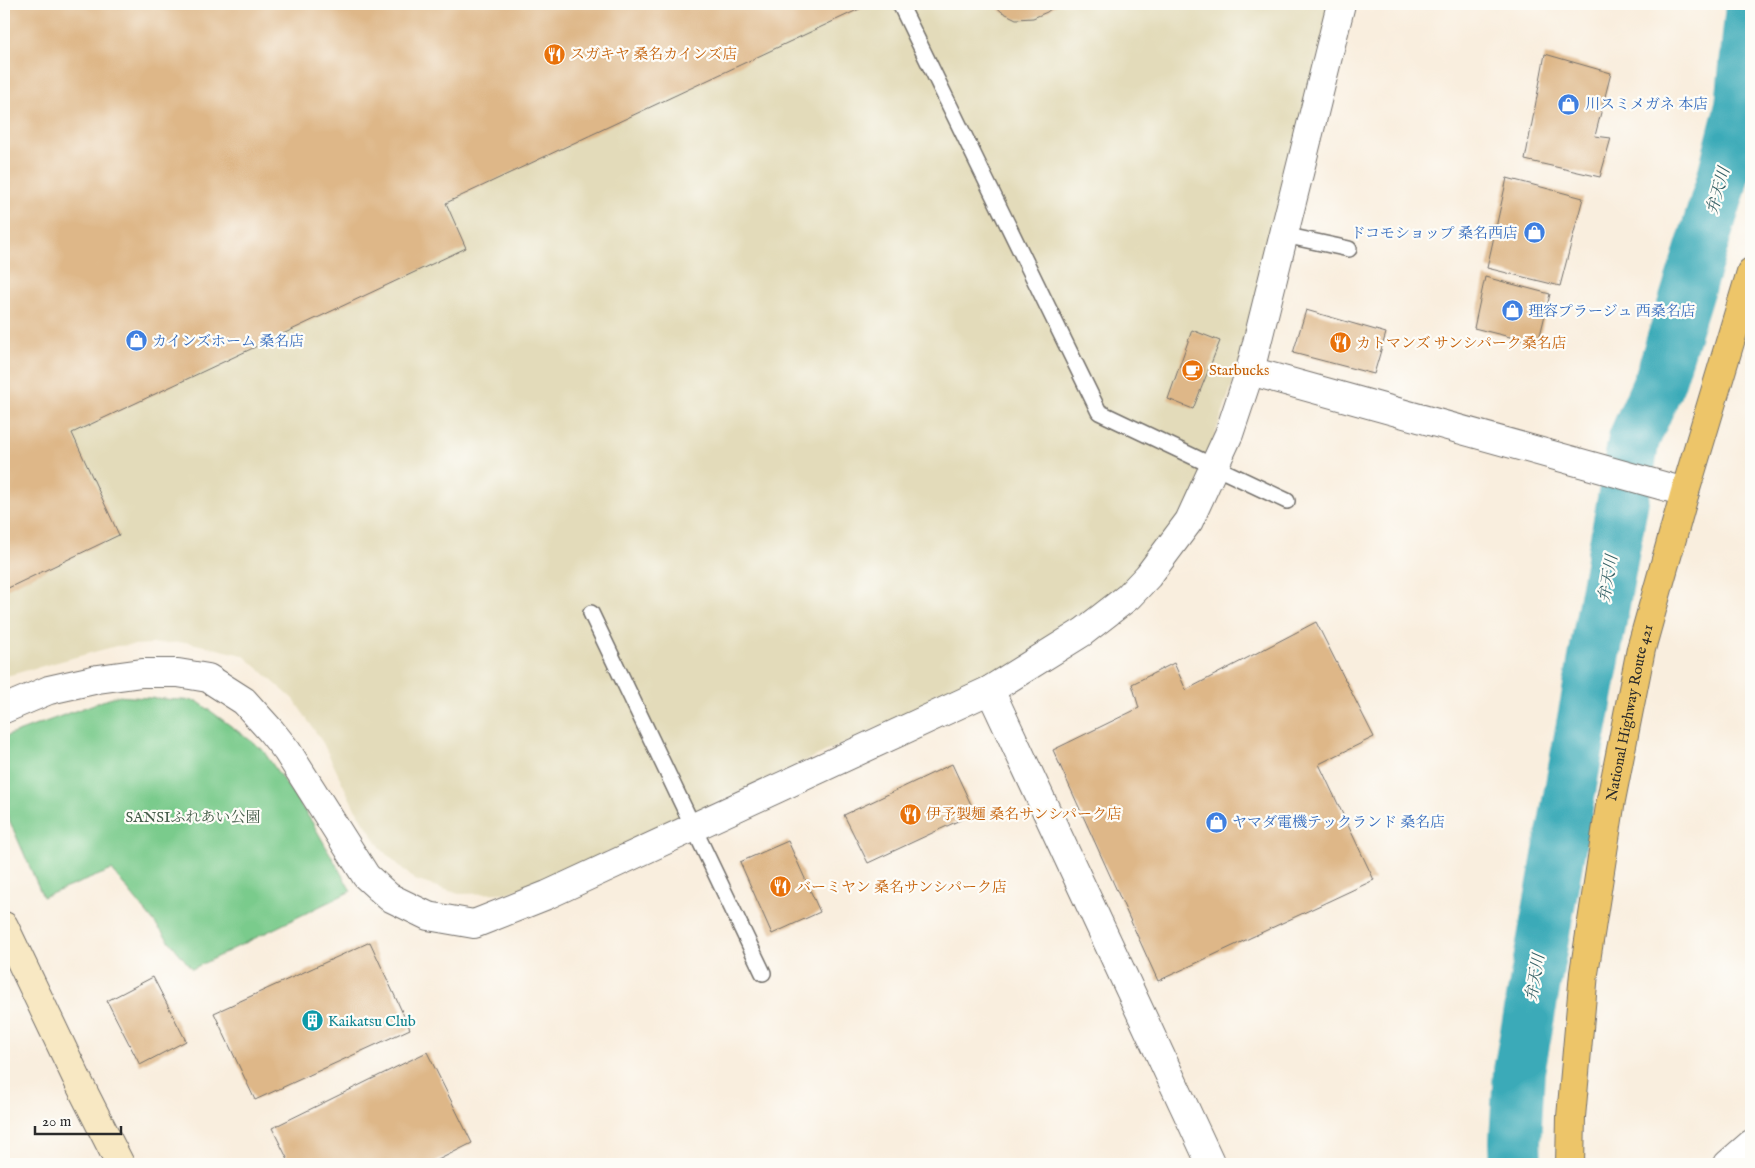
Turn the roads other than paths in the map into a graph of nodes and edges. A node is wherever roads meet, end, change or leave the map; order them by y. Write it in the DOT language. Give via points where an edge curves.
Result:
graph roads {
  1 [pos="900,4"];
  2 [pos="1341,4"];
  3 [pos="1284,235"];
  4 [pos="1349,249"];
  5 [pos="1751,272"];
  6 [pos="1250,371"];
  7 [pos="1213,468"];
  8 [pos="1686,492"];
  9 [pos="1287,501"];
  10 [pos="591,613"];
  11 [pos="990,690"];
  12 [pos="4,709"];
  13 [pos="693,828"];
  14 [pos="4,926"];
  15 [pos="763,973"];
  16 [pos="1751,1144"];
  17 [pos="120,1164"];
  18 [pos="1210,1164"];
  19 [pos="1570,1164"];
  20 [pos="1728,1164"];
  1 -- 7 [label="lane" via="1098,412"];
  2 -- 3 [label="street"];
  3 -- 4 [label="lane"];
  3 -- 6 [label="street"];
  5 -- 8 [label="highway, National Highway Route 421"];
  6 -- 7 [label="street" via="1229,434"];
  6 -- 8 [label="street"];
  7 -- 9 [label="lane"];
  7 -- 11 [label="street" via="1189,521 1128,597 1083,632"];
  8 -- 19 [label="highway, National Highway Route 421" via="1641,649 1611,800 1584,973"];
  10 -- 13 [label="lane"];
  11 -- 13 [label="street"];
  11 -- 18 [label="street"];
  12 -- 13 [label="street" via="49,690 142,672 208,678 244,701 282,745 366,876 389,897 428,916 474,924 547,895"];
  13 -- 15 [label="lane"];
  14 -- 17 [label="main road"];
  16 -- 20 [label="street"];
}
